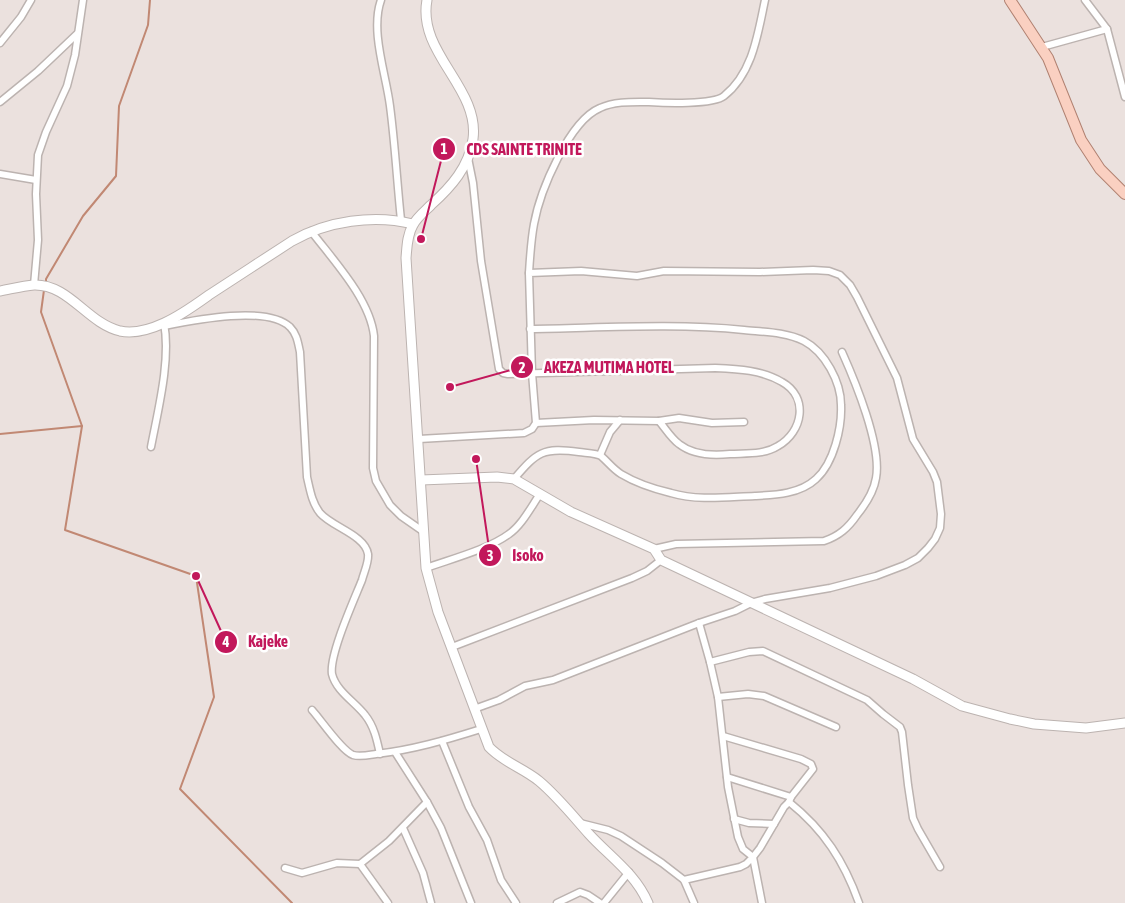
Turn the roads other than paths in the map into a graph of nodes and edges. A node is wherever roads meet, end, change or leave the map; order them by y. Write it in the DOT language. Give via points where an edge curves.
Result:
graph roads {
  1 [pos="31,0"];
  2 [pos="83,0"];
  3 [pos="381,0"];
  4 [pos="765,0"];
  5 [pos="1010,0"];
  6 [pos="1085,0"];
  7 [pos="424,2"];
  8 [pos="1107,29"];
  9 [pos="77,34"];
  10 [pos="0,43"];
  11 [pos="1042,48"];
  12 [pos="1125,97"];
  13 [pos="0,102"];
  14 [pos="468,158"];
  15 [pos="0,174"];
  16 [pos="36,180"];
  17 [pos="1125,194"];
  18 [pos="401,220"];
  19 [pos="413,224"];
  20 [pos="311,231"];
  21 [pos="529,273"];
  22 [pos="34,285"];
  23 [pos="0,292"];
  24 [pos="164,324"];
  25 [pos="530,329"];
  26 [pos="842,352"];
  27 [pos="532,373"];
  28 [pos="620,420"];
  29 [pos="659,421"];
  30 [pos="744,422"];
  31 [pos="536,423"];
  32 [pos="419,438"];
  33 [pos="151,447"];
  34 [pos="600,455"];
  35 [pos="514,479"];
  36 [pos="421,480"];
  37 [pos="540,494"];
  38 [pos="424,532"];
  39 [pos="654,549"];
  40 [pos="662,560"];
  41 [pos="426,568"];
  42 [pos="751,604"];
  43 [pos="699,623"];
  44 [pos="452,647"];
  45 [pos="710,662"];
  46 [pos="718,698"];
  47 [pos="474,709"];
  48 [pos="312,710"];
  49 [pos="1125,723"];
  50 [pos="836,727"];
  51 [pos="481,729"];
  52 [pos="723,736"];
  53 [pos="442,741"];
  54 [pos="395,752"];
  55 [pos="380,754"];
  56 [pos="727,777"];
  57 [pos="790,799"];
  58 [pos="427,802"];
  59 [pos="734,819"];
  60 [pos="580,823"];
  61 [pos="774,824"];
  62 [pos="403,828"];
  63 [pos="753,857"];
  64 [pos="360,864"];
  65 [pos="940,867"];
  66 [pos="285,868"];
  67 [pos="629,872"];
  68 [pos="684,880"];
  69 [pos="388,903"];
  70 [pos="431,903"];
  71 [pos="471,903"];
  72 [pos="516,903"];
  73 [pos="557,903"];
  74 [pos="600,903"];
  75 [pos="604,903"];
  76 [pos="648,903"];
  77 [pos="694,903"];
  78 [pos="762,903"];
  79 [pos="859,903"];
  1 -- 10 [label="street"];
  2 -- 9 [label="street"];
  3 -- 18 [label="street" via="377,21 390,106"];
  4 -- 21 [label="street" via="752,55 744,72 723,97 668,104 616,103 601,107 584,119 569,138 547,180 534,223"];
  5 -- 11 [label="main road"];
  6 -- 8 [label="street"];
  7 -- 14 [label="street" via="433,42 469,108 473,138"];
  8 -- 11 [label="street"];
  8 -- 12 [label="street"];
  9 -- 13 [label="street" via="38,72"];
  9 -- 16 [label="street" via="67,86 38,155"];
  11 -- 17 [label="main road" via="1081,140 1100,169"];
  14 -- 19 [label="street" via="454,182"];
  14 -- 27 [label="street" via="497,364 503,373"];
  15 -- 16 [label="street"];
  16 -- 22 [label="street" via="38,240"];
  18 -- 19 [label="street"];
  18 -- 20 [label="street" via="358,221"];
  19 -- 32 [label="street" via="406,258"];
  20 -- 24 [label="street"];
  20 -- 38 [label="street" via="363,302 372,324 372,455 376,481 401,516"];
  21 -- 25 [label="street"];
  21 -- 42 [label="street" via="581,270 637,276 664,271 829,270 850,285 897,378 913,439 934,472 940,528 928,548 905,565 830,588"];
  22 -- 23 [label="street"];
  22 -- 24 [label="street" via="52,288 96,319 120,331 132,332"];
  24 -- 33 [label="street" via="163,376"];
  24 -- 55 [label="street" via="259,315 282,321 298,338 310,491 319,512 359,540 366,547 368,556 335,652 332,674 372,726"];
  25 -- 27 [label="street"];
  25 -- 34 [label="street" via="705,326 773,333 812,346 825,360 840,392 841,424 833,452 817,479 793,491 708,498 673,494 620,474"];
  26 -- 39 [label="street" via="860,395 877,462 871,494 849,525 836,537 824,541 676,544"];
  27 -- 29 [label="street" via="743,370 783,382 798,398 801,408 795,430 778,447 766,451 718,455 698,453 679,444"];
  27 -- 31 [label="street"];
  28 -- 29 [label="street"];
  28 -- 31 [label="street"];
  28 -- 34 [label="street" via="610,432"];
  29 -- 30 [label="street" via="679,418 712,423"];
  31 -- 32 [label="street" via="524,433"];
  32 -- 36 [label="street"];
  34 -- 35 [label="street" via="556,450 543,452"];
  35 -- 36 [label="street"];
  35 -- 37 [label="street"];
  36 -- 38 [label="street"];
  37 -- 39 [label="street" via="591,522"];
  37 -- 41 [label="street" via="510,534"];
  38 -- 41 [label="street"];
  39 -- 40 [label="street"];
  40 -- 42 [label="street"];
  40 -- 44 [label="street" via="632,578"];
  41 -- 44 [label="street"];
  42 -- 43 [label="street"];
  42 -- 49 [label="street" via="977,711 1059,727 1086,728"];
  43 -- 45 [label="street"];
  43 -- 47 [label="street" via="553,680 525,686"];
  44 -- 47 [label="street"];
  45 -- 46 [label="street"];
  45 -- 65 [label="street" via="749,652 763,652 867,700 896,724 902,732 914,818"];
  46 -- 50 [label="street" via="748,694 764,696"];
  46 -- 52 [label="street"];
  47 -- 51 [label="street"];
  48 -- 55 [label="street" via="348,752 362,756"];
  51 -- 53 [label="street"];
  51 -- 60 [label="street" via="494,753 540,781"];
  52 -- 56 [label="street"];
  52 -- 57 [label="street" via="812,764 813,769"];
  53 -- 54 [label="street"];
  53 -- 72 [label="street" via="469,808 487,840 501,880"];
  54 -- 55 [label="street"];
  54 -- 58 [label="street"];
  56 -- 57 [label="street"];
  56 -- 59 [label="street"];
  57 -- 61 [label="street"];
  57 -- 79 [label="street" via="825,837 848,875"];
  58 -- 62 [label="street"];
  58 -- 71 [label="street"];
  59 -- 61 [label="street"];
  59 -- 63 [label="street" via="741,846"];
  60 -- 67 [label="street"];
  60 -- 68 [label="street" via="621,836"];
  61 -- 63 [label="street"];
  62 -- 64 [label="street"];
  62 -- 70 [label="street" via="423,873"];
  63 -- 68 [label="street" via="740,867"];
  63 -- 78 [label="street"];
  64 -- 66 [label="street" via="337,864 302,873"];
  64 -- 69 [label="street"];
  67 -- 75 [label="street"];
  67 -- 76 [label="street"];
  68 -- 77 [label="street"];
  73 -- 74 [label="street" via="580,892"];
}
